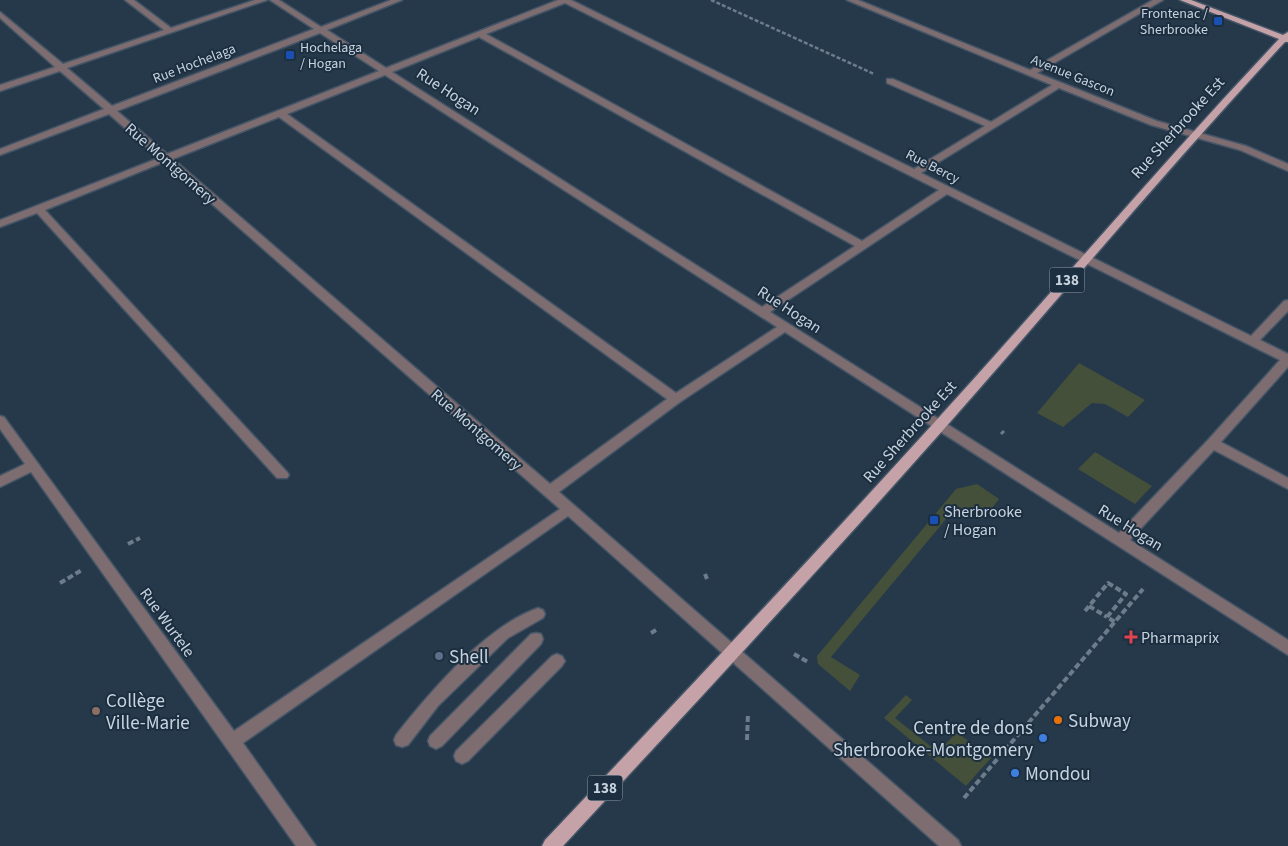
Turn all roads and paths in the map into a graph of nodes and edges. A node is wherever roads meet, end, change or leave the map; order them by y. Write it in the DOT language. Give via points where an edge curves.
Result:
graph roads {
  1 [pos="129,0"];
  2 [pos="263,0"];
  3 [pos="274,0"];
  4 [pos="398,0"];
  5 [pos="568,0"];
  6 [pos="711,0"];
  7 [pos="851,0"];
  8 [pos="1159,0"];
  9 [pos="1184,0"];
  10 [pos="0,14"];
  11 [pos="321,30"];
  12 [pos="170,31"];
  13 [pos="479,34"];
  14 [pos="1287,37"];
  15 [pos="62,67"];
  16 [pos="386,71"];
  17 [pos="1030,73"];
  18 [pos="890,81"];
  19 [pos="1059,84"];
  20 [pos="0,88"];
  21 [pos="109,109"];
  22 [pos="280,113"];
  23 [pos="993,126"];
  24 [pos="1195,134"];
  25 [pos="0,152"];
  26 [pos="166,157"];
  27 [pos="1288,168"];
  28 [pos="914,173"];
  29 [pos="946,190"];
  30 [pos="39,209"];
  31 [pos="0,224"];
  32 [pos="861,245"];
  33 [pos="1086,259"];
  34 [pos="1288,304"];
  35 [pos="762,312"];
  36 [pos="785,327"];
  37 [pos="1253,341"];
  38 [pos="1288,359"];
  39 [pos="676,399"];
  40 [pos="0,420"];
  41 [pos="939,426"];
  42 [pos="1214,443"];
  43 [pos="32,466"];
  44 [pos="282,475"];
  45 [pos="0,482"];
  46 [pos="1288,484"];
  47 [pos="548,492"];
  48 [pos="569,509"];
  49 [pos="140,538"];
  50 [pos="1120,541"];
  51 [pos="128,544"];
  52 [pos="90,566"];
  53 [pos="60,583"];
  54 [pos="1143,588"];
  55 [pos="1089,606"];
  56 [pos="1085,611"];
  57 [pos="538,614"];
  58 [pos="1107,617"];
  59 [pos="1115,622"];
  60 [pos="656,630"];
  61 [pos="651,633"];
  62 [pos="536,639"];
  63 [pos="1288,648"];
  64 [pos="732,654"];
  65 [pos="794,654"];
  66 [pos="557,661"];
  67 [pos="808,662"];
  68 [pos="748,713"];
  69 [pos="402,740"];
  70 [pos="747,740"];
  71 [pos="233,741"];
  72 [pos="436,741"];
  73 [pos="462,756"];
  74 [pos="964,798"];
  75 [pos="307,846"];
  76 [pos="551,846"];
  77 [pos="952,846"];
  1 -- 12 [label="street"];
  2 -- 12 [label="street"];
  3 -- 11 [label="street, Rue Hogan"];
  4 -- 11 [label="street, Rue Hochelaga"];
  5 -- 13 [label="street"];
  5 -- 28 [label="street, Rue Bercy"];
  6 -- 18 [label="path"];
  7 -- 17 [label="street, Avenue Gascon"];
  8 -- 17 [label="street"];
  9 -- 14 [label="main road"];
  10 -- 15 [label="street, Rue Montgomery"];
  11 -- 16 [label="street, Rue Hogan"];
  11 -- 21 [label="street, Rue Hochelaga"];
  12 -- 15 [label="street"];
  13 -- 16 [label="street"];
  13 -- 32 [label="street"];
  14 -- 24 [label="main road, Rue Sherbrooke Est / 138"];
  15 -- 20 [label="street"];
  15 -- 21 [label="street, Rue Montgomery"];
  16 -- 22 [label="street"];
  16 -- 35 [label="street, Rue Hogan"];
  17 -- 19 [label="street, Avenue Gascon"];
  18 -- 23 [label="street"];
  19 -- 23 [label="street"];
  19 -- 24 [label="street, Avenue Gascon" via="1154,123"];
  21 -- 25 [label="street, Rue Hochelaga"];
  21 -- 26 [label="street, Rue Montgomery"];
  22 -- 26 [label="street"];
  22 -- 39 [label="street"];
  23 -- 28 [label="street"];
  24 -- 27 [label="street, Avenue Gascon" via="1243,148"];
  24 -- 33 [label="main road, Rue Sherbrooke Est / 138"];
  26 -- 30 [label="street"];
  26 -- 47 [label="street, Rue Montgomery"];
  28 -- 29 [label="street, Rue Bercy"];
  29 -- 32 [label="street"];
  29 -- 33 [label="street, Rue Bercy"];
  30 -- 31 [label="street"];
  30 -- 44 [label="street"];
  32 -- 35 [label="street"];
  33 -- 37 [label="street, Rue Bercy"];
  33 -- 41 [label="main road, Rue Sherbrooke Est / 138"];
  34 -- 37 [label="street"];
  35 -- 36 [label="street, Rue Hogan"];
  36 -- 39 [label="street"];
  36 -- 41 [label="street, Rue Hogan"];
  37 -- 38 [label="street, Rue Bercy"];
  38 -- 42 [label="street"];
  39 -- 47 [label="street"];
  40 -- 43 [label="street, Rue Wurtele"];
  41 -- 50 [label="street, Rue Hogan"];
  41 -- 64 [label="main road, Rue Sherbrooke Est / 138"];
  42 -- 46 [label="street"];
  42 -- 50 [label="street"];
  43 -- 45 [label="street"];
  43 -- 71 [label="street, Rue Wurtele"];
  47 -- 48 [label="street, Rue Montgomery"];
  48 -- 64 [label="street, Rue Montgomery"];
  48 -- 71 [label="street"];
  49 -- 51 [label="path"];
  50 -- 63 [label="street, Rue Hogan"];
  52 -- 53 [label="path"];
  54 -- 59 [label="path"];
  55 -- 56 [label="path"];
  55 -- 58 [label="path"];
  55 -- 58 [label="path" via="1108,582 1126,594"];
  57 -- 69 [label="street" via="503,633 432,702"];
  58 -- 59 [label="path"];
  59 -- 74 [label="path"];
  60 -- 61 [label="path"];
  62 -- 72 [label="street"];
  64 -- 76 [label="main road, Rue Sherbrooke Est / 138"];
  64 -- 77 [label="street, Rue Montgomery"];
  65 -- 67 [label="path"];
  66 -- 73 [label="street"];
  68 -- 70 [label="path"];
  71 -- 75 [label="street, Rue Wurtele"];
}
